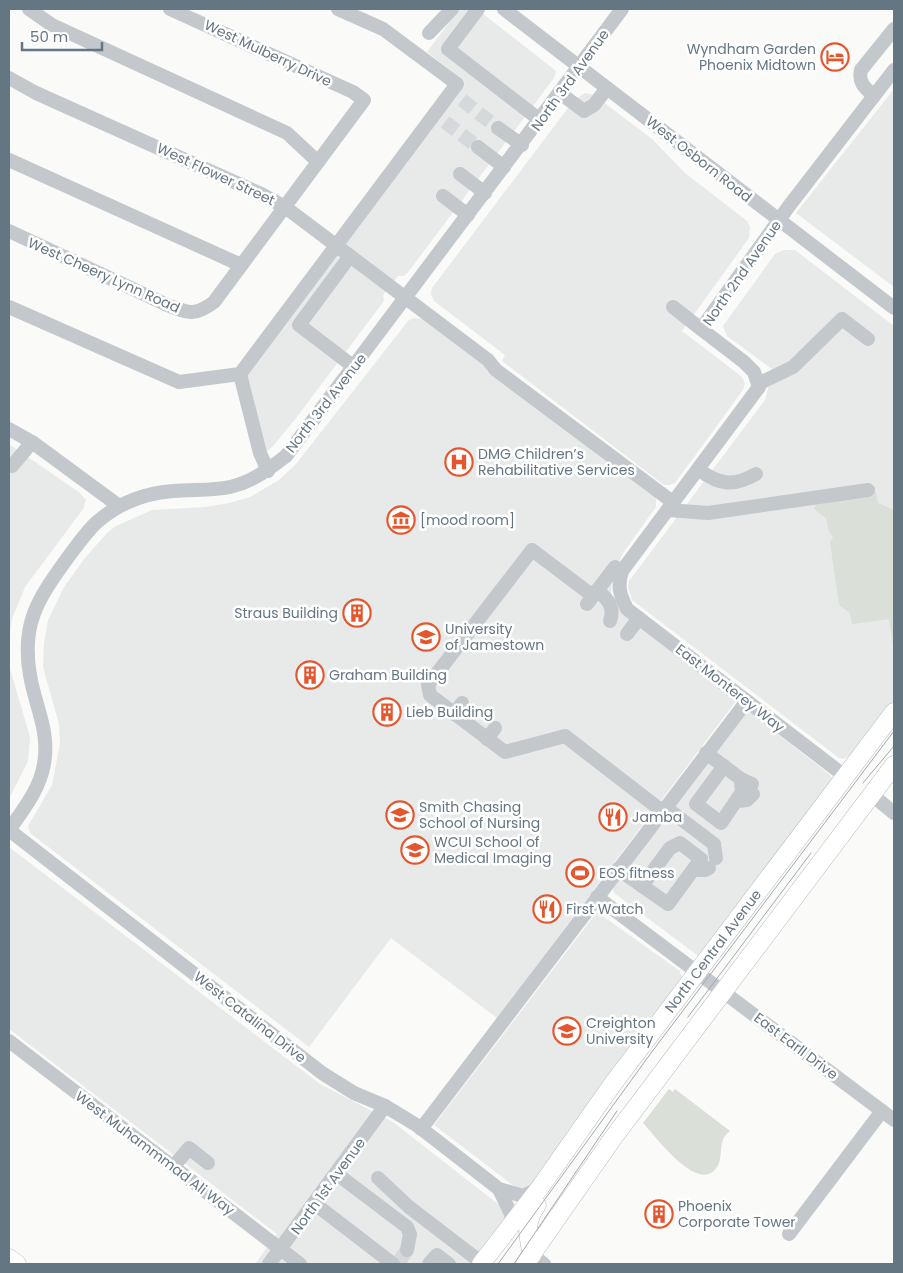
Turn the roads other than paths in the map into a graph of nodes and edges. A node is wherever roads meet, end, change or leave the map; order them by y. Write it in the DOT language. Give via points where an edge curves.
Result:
graph roads {
  1 [pos="29,9"];
  2 [pos="170,9"];
  3 [pos="338,9"];
  4 [pos="452,9"];
  5 [pos="478,9"];
  6 [pos="504,9"];
  7 [pos="622,9"];
  8 [pos="894,29"];
  9 [pos="430,34"];
  10 [pos="579,67"];
  11 [pos="894,70"];
  12 [pos="9,78"];
  13 [pos="607,88"];
  14 [pos="560,93"];
  15 [pos="874,96"];
  16 [pos="540,120"];
  17 [pos="498,128"];
  18 [pos="522,145"];
  19 [pos="478,147"];
  20 [pos="9,160"];
  21 [pos="318,162"];
  22 [pos="504,167"];
  23 [pos="460,174"];
  24 [pos="485,193"];
  25 [pos="442,196"];
  26 [pos="285,207"];
  27 [pos="468,216"];
  28 [pos="779,220"];
  29 [pos="9,231"];
  30 [pos="336,245"];
  31 [pos="350,256"];
  32 [pos="241,266"];
  33 [pos="406,298"];
  34 [pos="9,306"];
  35 [pos="673,307"];
  36 [pos="894,308"];
  37 [pos="701,329"];
  38 [pos="868,339"];
  39 [pos="354,367"];
  40 [pos="240,374"];
  41 [pos="758,384"];
  42 [pos="9,429"];
  43 [pos="32,442"];
  44 [pos="12,466"];
  45 [pos="699,470"];
  46 [pos="268,471"];
  47 [pos="756,474"];
  48 [pos="868,490"];
  49 [pos="119,506"];
  50 [pos="671,507"];
  51 [pos="622,572"];
  52 [pos="592,596"];
  53 [pos="639,618"];
  54 [pos="610,621"];
  55 [pos="627,634"];
  56 [pos="747,701"];
  57 [pos="894,712"];
  58 [pos="706,753"];
  59 [pos="894,765"];
  60 [pos="724,766"];
  61 [pos="846,777"];
  62 [pos="872,795"];
  63 [pos="664,809"];
  64 [pos="894,813"];
  65 [pos="9,830"];
  66 [pos="618,869"];
  67 [pos="693,870"];
  68 [pos="642,886"];
  69 [pos="596,896"];
  70 [pos="698,972"];
  71 [pos="723,992"];
  72 [pos="9,1041"];
  73 [pos="385,1106"];
  74 [pos="882,1111"];
  75 [pos="894,1120"];
  76 [pos="421,1129"];
  77 [pos="561,1157"];
  78 [pos="208,1163"];
  79 [pos="173,1167"];
  80 [pos="337,1174"];
  81 [pos="378,1178"];
  82 [pos="499,1189"];
  83 [pos="539,1189"];
  84 [pos="314,1204"];
  85 [pos="512,1225"];
  86 [pos="790,1234"];
  87 [pos="280,1249"];
  88 [pos="407,1250"];
  89 [pos="9,1258"];
  90 [pos="377,1259"];
  91 [pos="534,1261"];
  92 [pos="17,1264"];
  93 [pos="269,1264"];
  94 [pos="300,1264"];
  95 [pos="396,1264"];
  96 [pos="429,1264"];
  97 [pos="449,1264"];
  98 [pos="482,1264"];
  1 -- 21 [label="street" via="52,25 287,133"];
  2 -- 21 [label="street, West Mulberry Drive" via="353,92 364,100"];
  3 -- 30 [label="street" via="390,34 457,84 457,96"];
  4 -- 9 [label="street"];
  5 -- 16 [label="street" via="448,48"];
  6 -- 10 [label="street, West Osborn Road"];
  7 -- 10 [label="street, North 3rd Avenue"];
  8 -- 15 [label="street" via="861,70 863,86"];
  10 -- 13 [label="street, West Osborn Road"];
  10 -- 14 [label="street, North 3rd Avenue"];
  11 -- 15 [label="street, North 2nd Avenue"];
  12 -- 26 [label="street, West Flower Street"];
  13 -- 14 [label="street" via="594,105 584,111"];
  13 -- 28 [label="street, West Osborn Road"];
  14 -- 16 [label="street, North 3rd Avenue"];
  15 -- 28 [label="street, North 2nd Avenue"];
  16 -- 18 [label="street, North 3rd Avenue"];
  17 -- 18 [label="street"];
  18 -- 22 [label="street, North 3rd Avenue"];
  19 -- 22 [label="street"];
  20 -- 32 [label="street"];
  21 -- 26 [label="street"];
  22 -- 24 [label="street, North 3rd Avenue"];
  23 -- 24 [label="street"];
  24 -- 27 [label="street, North 3rd Avenue"];
  25 -- 27 [label="street"];
  26 -- 30 [label="street, West Flower Street"];
  26 -- 32 [label="street"];
  27 -- 33 [label="street, North 3rd Avenue"];
  28 -- 36 [label="street, West Osborn Road"];
  28 -- 37 [label="street, North 2nd Avenue"];
  29 -- 32 [label="street, West Cheery Lynn Road" via="184,311 201,312 214,302"];
  30 -- 31 [label="street, West Flower Street"];
  30 -- 40 [label="street"];
  31 -- 33 [label="street, West Flower Street"];
  31 -- 39 [label="street" via="300,325"];
  33 -- 39 [label="street, North 3rd Avenue"];
  33 -- 50 [label="street, West Flower Street"];
  34 -- 40 [label="street" via="179,382"];
  35 -- 37 [label="street"];
  37 -- 41 [label="street, North 2nd Avenue" via="744,362 754,372"];
  38 -- 41 [label="street" via="842,319 793,367"];
  39 -- 46 [label="street, North 3rd Avenue" via="294,446"];
  40 -- 46 [label="street" via="260,453"];
  41 -- 45 [label="street" via="752,399"];
  42 -- 43 [label="street"];
  43 -- 44 [label="street"];
  43 -- 49 [label="street"];
  45 -- 47 [label="street" via="728,484"];
  45 -- 50 [label="street"];
  46 -- 49 [label="street, North 3rd Avenue" via="232,487 156,493"];
  48 -- 50 [label="street" via="708,513"];
  49 -- 65 [label="street, North 3rd Avenue" via="86,533 45,590 30,620 30,676 43,721 44,765 29,802"];
  50 -- 51 [label="street"];
  51 -- 52 [label="street" via="615,567"];
  51 -- 53 [label="street, East Monterey Way" via="619,594 627,609"];
  52 -- 54 [label="street" via="610,603"];
  52 -- 63 [label="street" via="570,585 532,550 428,685 430,695 458,708 491,734 505,752 565,736"];
  53 -- 55 [label="street"];
  53 -- 56 [label="street, East Monterey Way"];
  56 -- 58 [label="street"];
  56 -- 61 [label="street, East Monterey Way"];
  57 -- 61 [label="main road, North Central Avenue"];
  58 -- 60 [label="street"];
  58 -- 63 [label="street"];
  59 -- 62 [label="main road"];
  60 -- 60 [label="street" via="696,804 721,822 749,786"];
  61 -- 70 [label="main road, North Central Avenue"];
  62 -- 64 [label="street"];
  62 -- 71 [label="main road"];
  63 -- 66 [label="street"];
  63 -- 67 [label="street" via="714,844 712,863 705,870"];
  65 -- 73 [label="street, West Catalina Drive" via="322,1073 354,1093"];
  66 -- 68 [label="street"];
  66 -- 69 [label="street"];
  67 -- 68 [label="street" via="668,904"];
  67 -- 68 [label="street" via="701,859 680,843 670,848"];
  69 -- 70 [label="street, East Earll Drive"];
  69 -- 76 [label="street"];
  70 -- 71 [label="street, East Earll Drive"];
  70 -- 77 [label="main road, North Central Avenue" via="614,1081"];
  71 -- 74 [label="street, East Earll Drive"];
  71 -- 91 [label="main road" via="614,1138"];
  72 -- 79 [label="street, West Muhammmad Ali Way"];
  73 -- 76 [label="street, West Catalina Drive"];
  73 -- 80 [label="street, North 1st Avenue"];
  74 -- 75 [label="street, East Earll Drive"];
  74 -- 86 [label="street"];
  76 -- 82 [label="street, West Catalina Drive"];
  77 -- 83 [label="main road, North Central Avenue"];
  77 -- 91 [label="main road" via="558,1175 529,1216 527,1225"];
  78 -- 79 [label="street" via="189,1148"];
  79 -- 87 [label="street, West Muhammmad Ali Way"];
  80 -- 84 [label="street, North 1st Avenue"];
  80 -- 88 [label="street" via="407,1227 410,1234"];
  81 -- 98 [label="street" via="409,1207"];
  82 -- 83 [label="street, West Catalina Drive" via="523,1196"];
  82 -- 85 [label="street, West Catalina Drive" via="511,1214"];
  83 -- 85 [label="main road, North Central Avenue"];
  84 -- 87 [label="street, North 1st Avenue"];
  84 -- 90 [label="street"];
  85 -- 98 [label="main road, North Central Avenue"];
  87 -- 93 [label="street, North 1st Avenue"];
  87 -- 94 [label="street, West Muhammmad Ali Way"];
  89 -- 92 [label="main road"];
  90 -- 95 [label="street"];
  96 -- 97 [label="street" via="437,1255"];
}
